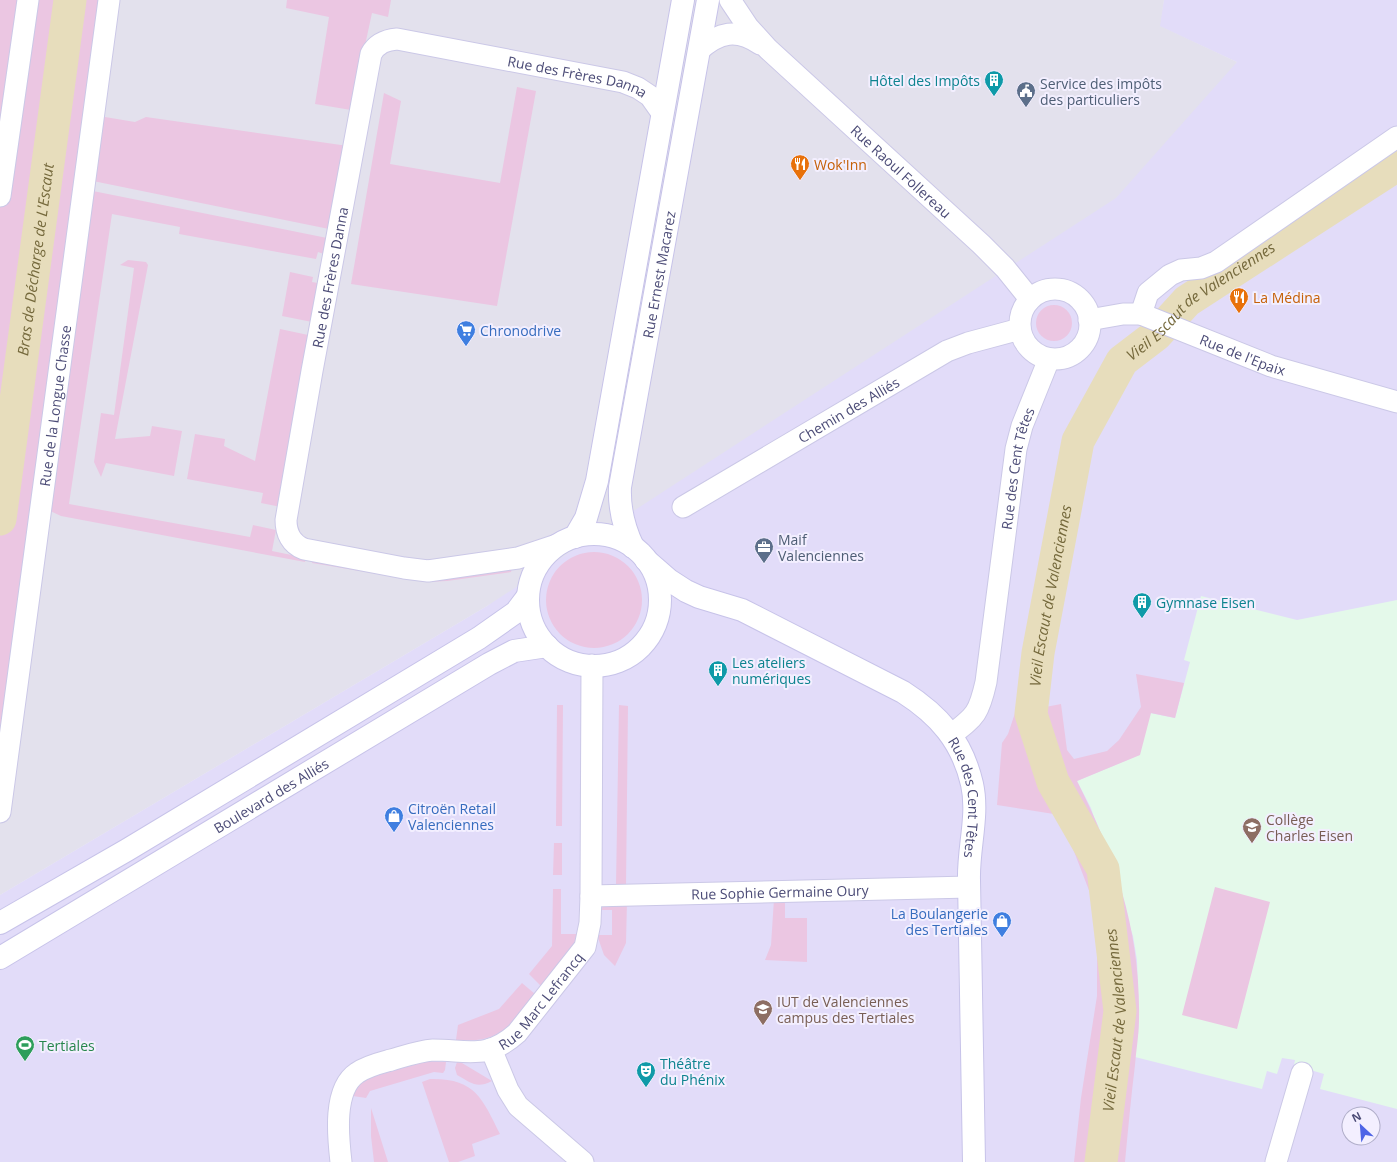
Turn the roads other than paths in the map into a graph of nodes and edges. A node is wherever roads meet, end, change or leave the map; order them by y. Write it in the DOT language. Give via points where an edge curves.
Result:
graph roads {
  1 [pos="28,0"];
  2 [pos="109,0"];
  3 [pos="683,0"];
  4 [pos="708,0"];
  5 [pos="730,0"];
  6 [pos="768,49"];
  7 [pos="699,50"];
  8 [pos="662,113"];
  9 [pos="1397,137"];
  10 [pos="0,196"];
  11 [pos="1030,299"];
  12 [pos="1146,316"];
  13 [pos="1090,320"];
  14 [pos="1020,329"];
  15 [pos="1049,359"];
  16 [pos="1397,402"];
  17 [pos="683,507"];
  18 [pos="566,541"];
  19 [pos="640,554"];
  20 [pos="528,596"];
  21 [pos="699,597"];
  22 [pos="657,617"];
  23 [pos="547,646"];
  24 [pos="592,666"];
  25 [pos="951,735"];
  26 [pos="0,812"];
  27 [pos="969,886"];
  28 [pos="591,896"];
  29 [pos="0,923"];
  30 [pos="0,958"];
  31 [pos="491,1049"];
  32 [pos="1302,1073"];
  33 [pos="341,1162"];
  34 [pos="583,1162"];
  35 [pos="974,1162"];
  36 [pos="1276,1162"];
  1 -- 10 [label="street"];
  2 -- 26 [label="street, Rue de la Longue Chasse"];
  3 -- 8 [label="main road, Rue Ernest Macarez"];
  4 -- 7 [label="main road, Rue Ernest Macarez"];
  5 -- 6 [label="street, Rue Raoul Follereau" via="748,27"];
  6 -- 7 [label="street, Rue Raoul Follereau" via="734,34 719,36"];
  6 -- 11 [label="street, Rue Raoul Follereau" via="981,244"];
  7 -- 19 [label="main road, Rue Ernest Macarez" via="620,487 623,520"];
  8 -- 18 [label="main road, Rue Ernest Macarez" via="597,481 588,513"];
  8 -- 18 [label="street, Rue des Frères Danna" via="650,96 638,88 595,76 397,39 379,44 371,54 286,520 288,533 295,544 304,549 428,571 518,558"];
  9 -- 12 [label="street" via="1216,262 1170,275 1148,293"];
  11 -- 13 [label="street" via="1047,290 1066,291 1082,302"];
  11 -- 14 [label="street" via="1022,310"];
  12 -- 13 [label="street, Rue de l'Epaix" via="1124,314"];
  12 -- 16 [label="street, Rue de l'Epaix" via="1278,369"];
  13 -- 15 [label="street" via="1088,335 1081,347 1064,358"];
  14 -- 15 [label="street" via="1025,343 1032,351"];
  14 -- 17 [label="street, Chemin des Alliés" via="947,351"];
  15 -- 25 [label="street, Rue des Cent Têtes" via="1022,426 1016,449 981,704 971,720"];
  18 -- 19 [label="main road" via="590,534 606,535 620,540"];
  18 -- 20 [label="main road" via="539,563 531,579"];
  19 -- 21 [label="main road" via="675,584"];
  19 -- 22 [label="main road" via="654,573 658,587"];
  20 -- 23 [label="main road" via="532,623"];
  20 -- 29 [label="main road, Boulevard des Alliés" via="513,615 479,638 127,850"];
  21 -- 22 [label="main road" via="679,601"];
  21 -- 25 [label="main road" via="730,605 756,617 903,692 932,713"];
  22 -- 24 [label="main road" via="647,638 630,655 608,664"];
  23 -- 24 [label="main road" via="567,660"];
  23 -- 30 [label="main road, Boulevard des Alliés" via="514,651 489,664"];
  24 -- 28 [label="street, Rue Marc Lefrancq"];
  25 -- 27 [label="main road, Rue des Cent Têtes" via="963,758 974,794"];
  27 -- 28 [label="street, Rue Sophie Germaine Oury"];
  27 -- 35 [label="main road, Rue des Cent Têtes"];
  28 -- 31 [label="street, Rue Marc Lefrancq" via="588,939 581,954 517,1034"];
  31 -- 33 [label="street, Rue Marc Lefrancq" via="475,1053 440,1050 421,1052 370,1066 356,1073 346,1083 341,1097"];
  31 -- 34 [label="street" via="508,1090 518,1106"];
  32 -- 36 [label="street"];
}
